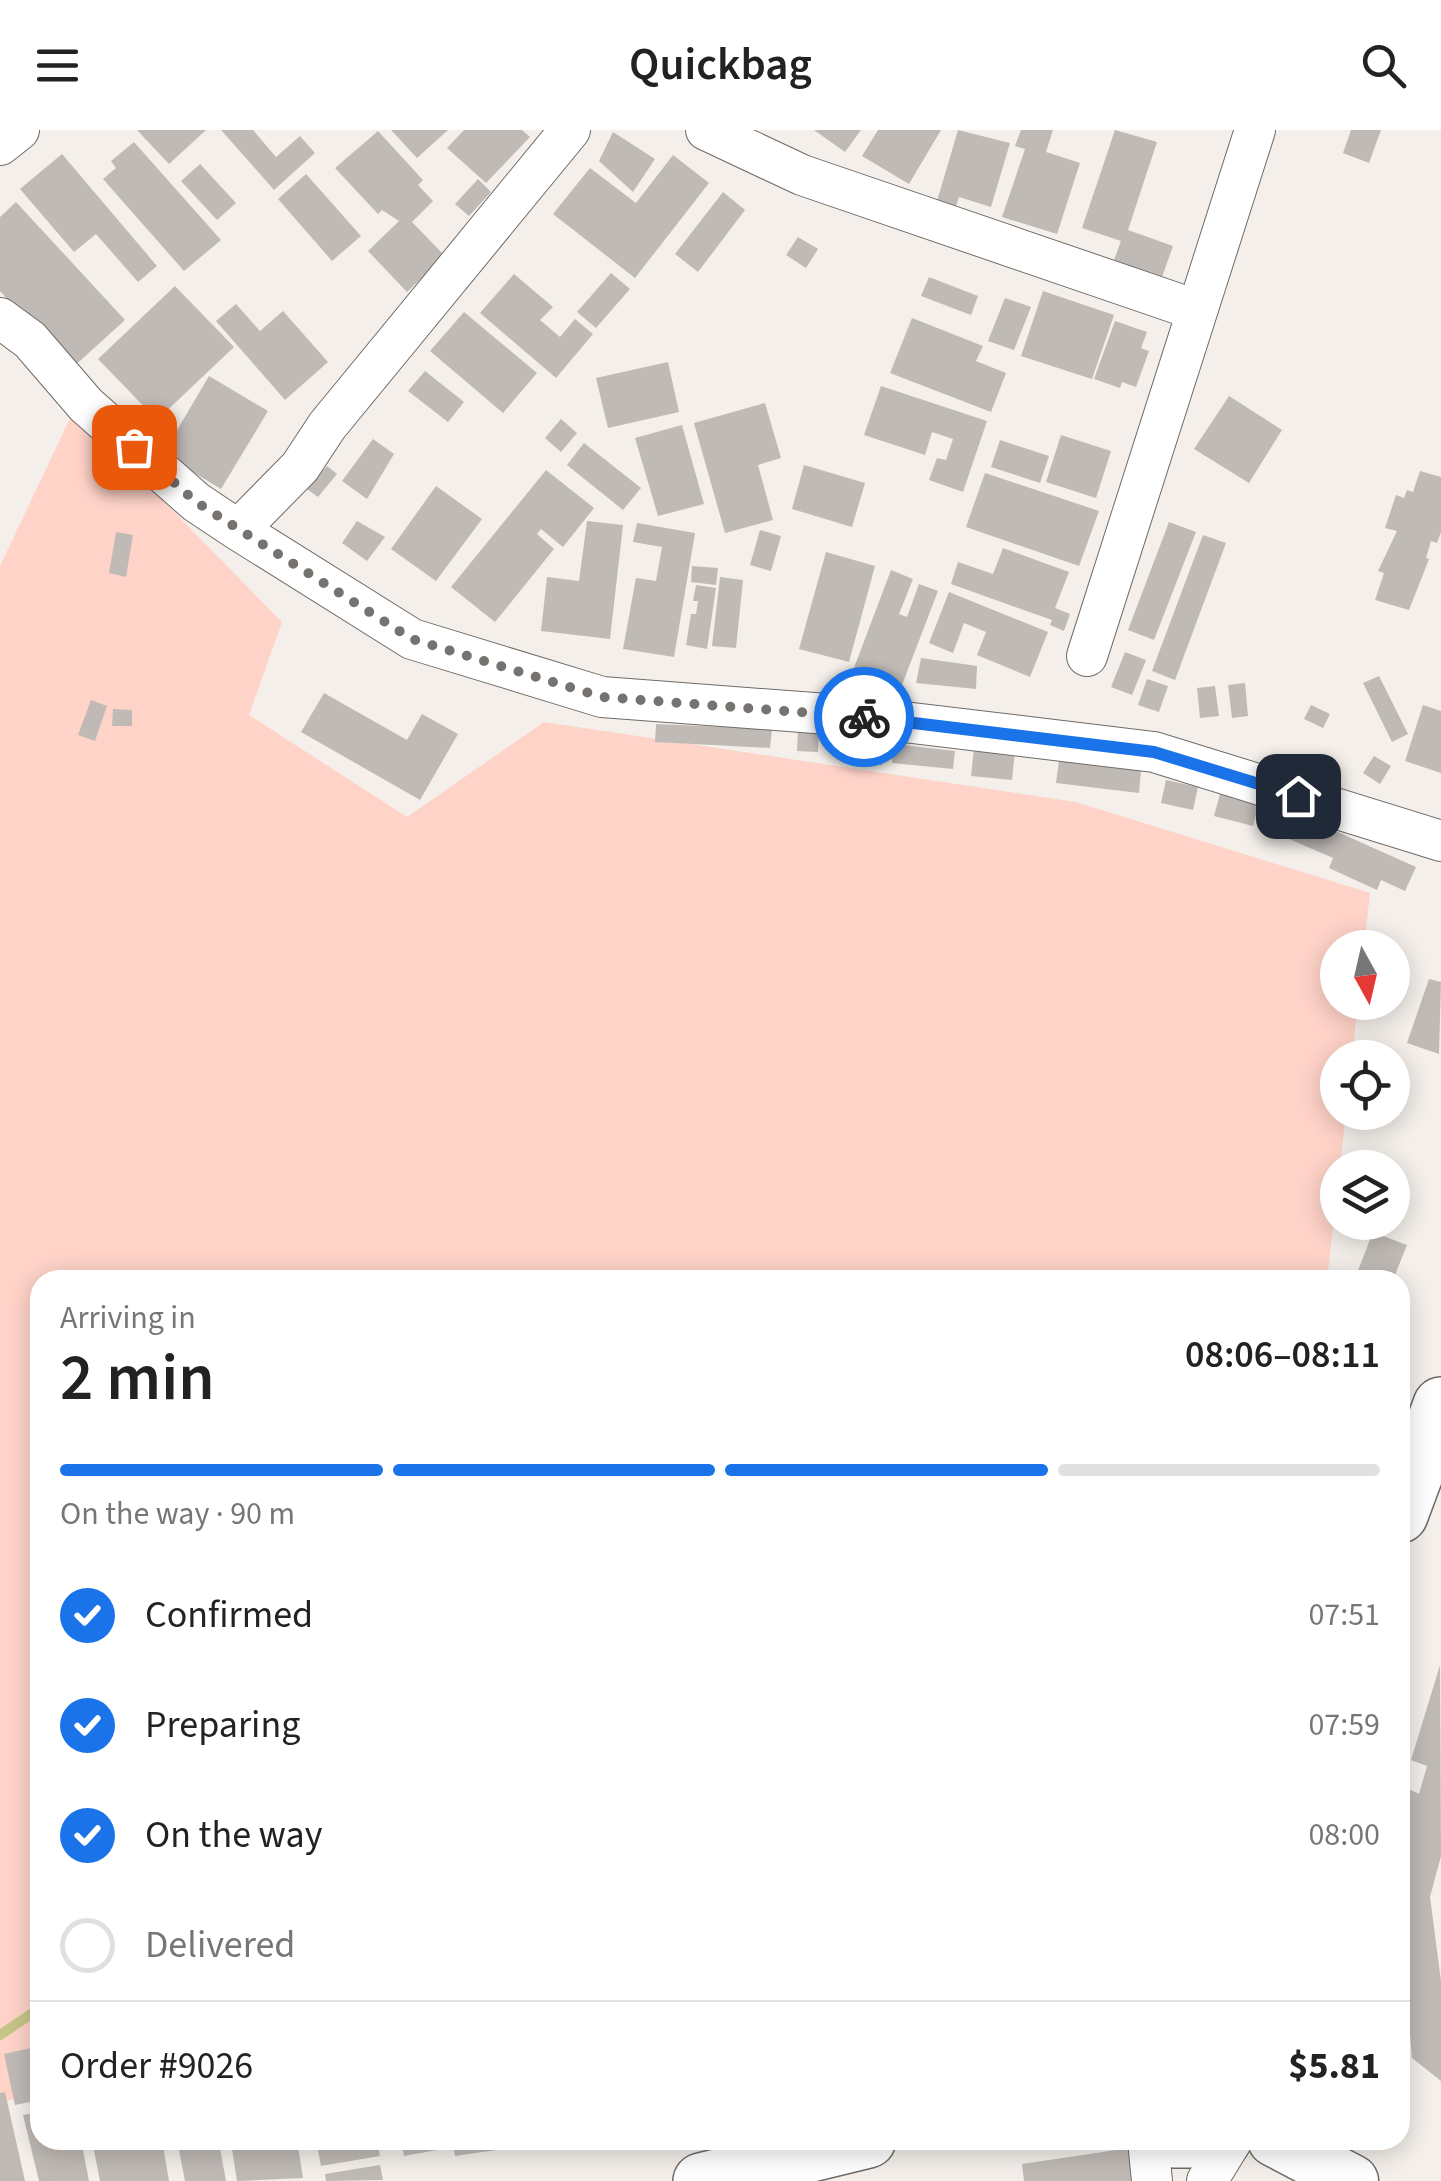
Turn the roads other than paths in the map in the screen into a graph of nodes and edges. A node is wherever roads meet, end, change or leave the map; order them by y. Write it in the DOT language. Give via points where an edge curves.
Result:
graph roads {
  1 [pos="19,130"];
  2 [pos="570,130"];
  3 [pos="706,130"];
  4 [pos="1255,130"];
  5 [pos="0,144"];
  6 [pos="1196,310"];
  7 [pos="0,318"];
  8 [pos="238,530"];
  9 [pos="1087,656"];
  10 [pos="1441,841"];
  11 [pos="1441,1405"];
  12 [pos="1410,1487"];
  13 [pos="827,2150"];
  14 [pos="1149,2150"];
  15 [pos="1226,2150"];
  16 [pos="1293,2150"];
  17 [pos="1359,2150"];
  18 [pos="700,2181"];
  19 [pos="1152,2181"];
  20 [pos="1207,2181"];
  21 [pos="1352,2181"];
  22 [pos="1373,2181"];
  1 -- 5 [label="street"];
  2 -- 8 [label="street" via="300,467"];
  3 -- 6 [label="street" via="802,175"];
  4 -- 6 [label="street"];
  6 -- 9 [label="street"];
  7 -- 8 [label="street" via="30,340 86,405 196,502"];
  8 -- 10 [label="street" via="412,639 602,697 854,716 1154,752"];
  11 -- 12 [label="main road"];
  13 -- 18 [label="main road"];
  14 -- 19 [label="street"];
  15 -- 20 [label="street"];
  16 -- 21 [label="street"];
  17 -- 22 [label="street"];
}
